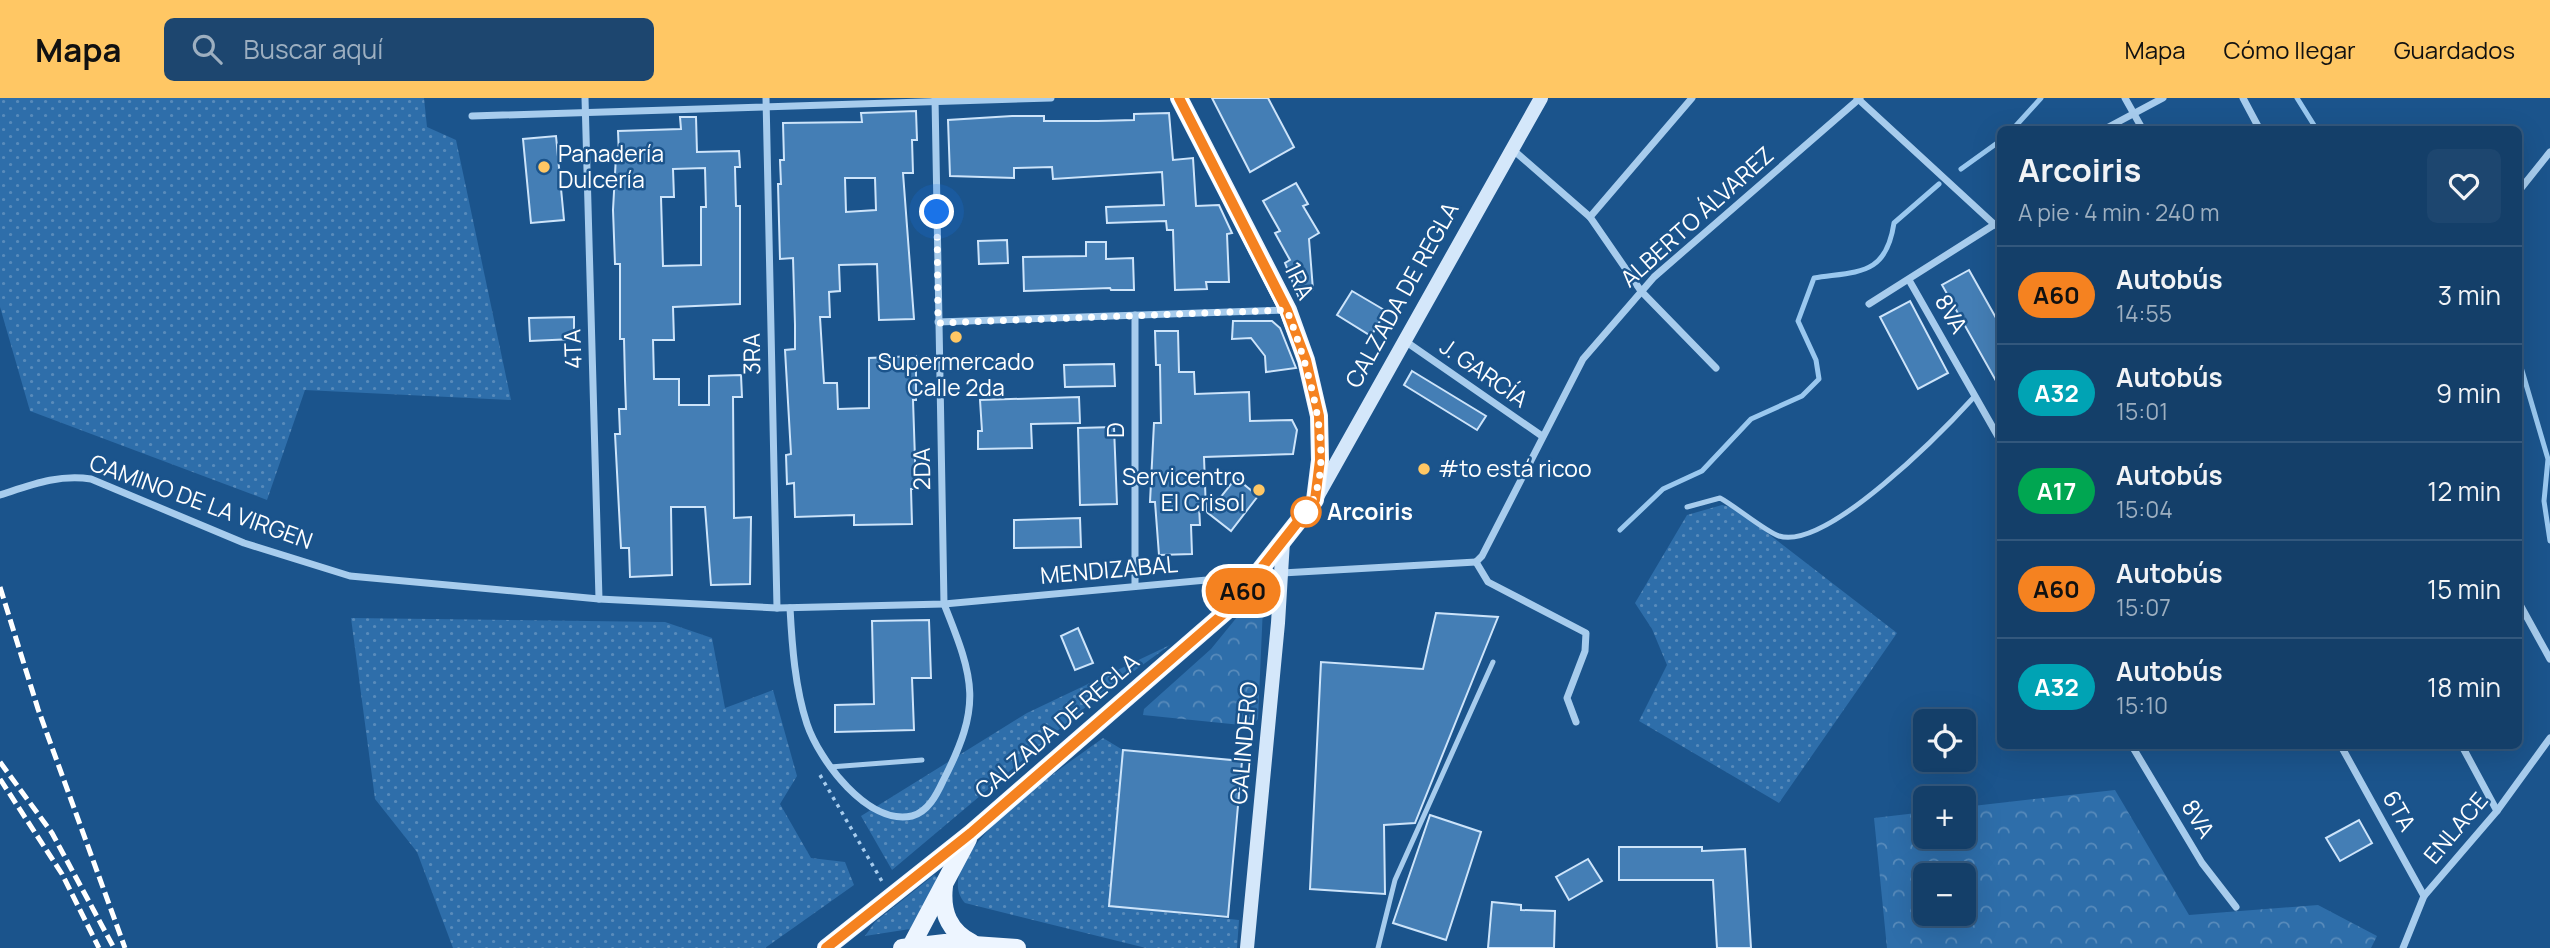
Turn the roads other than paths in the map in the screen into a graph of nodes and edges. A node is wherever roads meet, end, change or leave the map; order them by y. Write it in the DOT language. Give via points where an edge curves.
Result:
graph roads {
  1 [pos="585,98"];
  2 [pos="1051,98"];
  3 [pos="1179,98"];
  4 [pos="1541,98"];
  5 [pos="1692,98"];
  6 [pos="2125,98"];
  7 [pos="2163,98"];
  8 [pos="2243,98"];
  9 [pos="1858,99"];
  10 [pos="935,100"];
  11 [pos="766,102"];
  12 [pos="586,112"];
  13 [pos="2135,113"];
  14 [pos="472,116"];
  15 [pos="2111,126"];
  16 [pos="2141,126"];
  17 [pos="2258,126"];
  18 [pos="1512,149"];
  19 [pos="2550,152"];
  20 [pos="2522,187"];
  21 [pos="1590,216"];
  22 [pos="1997,222"];
  23 [pos="1997,224"];
  24 [pos="1909,279"];
  25 [pos="1641,291"];
  26 [pos="1869,304"];
  27 [pos="1287,310"];
  28 [pos="1135,315"];
  29 [pos="938,323"];
  30 [pos="1404,341"];
  31 [pos="1716,368"];
  32 [pos="1975,396"];
  33 [pos="1997,435"];
  34 [pos="1542,436"];
  35 [pos="0,495"];
  36 [pos="1315,500"];
  37 [pos="1687,507"];
  38 [pos="1283,541"];
  39 [pos="1476,562"];
  40 [pos="1282,573"];
  41 [pos="1256,576"];
  42 [pos="1135,586"];
  43 [pos="599,599"];
  44 [pos="944,604"];
  45 [pos="777,608"];
  46 [pos="790,608"];
  47 [pos="2522,608"];
  48 [pos="2550,659"];
  49 [pos="1493,662"];
  50 [pos="1576,722"];
  51 [pos="2550,738"];
  52 [pos="2134,749"];
  53 [pos="2343,749"];
  54 [pos="2464,749"];
  55 [pos="922,760"];
  56 [pos="830,767"];
  57 [pos="2497,811"];
  58 [pos="971,833"];
  59 [pos="944,883"];
  60 [pos="2424,896"];
  61 [pos="2236,907"];
  62 [pos="972,943"];
  63 [pos="906,947"];
  64 [pos="826,948"];
  65 [pos="1017,948"];
  66 [pos="1247,948"];
  67 [pos="1378,948"];
  68 [pos="2403,948"];
  1 -- 12 [label="street, 4TA"];
  2 -- 10 [label="street"];
  3 -- 27 [label="main road, 1RA"];
  4 -- 18 [label="main road, CALZADA DE REGLA"];
  5 -- 21 [label="street"];
  6 -- 13 [label="street"];
  7 -- 13 [label="street"];
  8 -- 17 [label="street"];
  9 -- 22 [label="street"];
  9 -- 25 [label="street, ALBERTO ÁLVAREZ"];
  10 -- 11 [label="street"];
  10 -- 29 [label="street, 2DA"];
  11 -- 12 [label="street"];
  11 -- 45 [label="street, 3RA"];
  12 -- 14 [label="street"];
  12 -- 43 [label="street, 4TA"];
  13 -- 15 [label="street"];
  13 -- 16 [label="street"];
  18 -- 21 [label="street"];
  18 -- 30 [label="main road, CALZADA DE REGLA"];
  19 -- 20 [label="street"];
  21 -- 25 [label="street"];
  23 -- 24 [label="street"];
  24 -- 26 [label="street"];
  24 -- 32 [label="street, 8VA"];
  25 -- 31 [label="street"];
  25 -- 34 [label="street, ALBERTO ÁLVAREZ" via="1583,359"];
  27 -- 28 [label="street"];
  27 -- 36 [label="main road, 1RA" via="1306,360 1319,416"];
  28 -- 29 [label="street"];
  28 -- 42 [label="street, D"];
  29 -- 44 [label="street, 2DA"];
  30 -- 34 [label="street, J. GARCÍA"];
  30 -- 36 [label="main road, CALZADA DE REGLA"];
  32 -- 33 [label="street, 8VA"];
  32 -- 37 [label="lane" via="1938,437 1837,521 1805,536 1779,536 1720,498"];
  34 -- 39 [label="street, ALBERTO ÁLVAREZ"];
  35 -- 43 [label="street, CAMINO DE LA VIRGEN" via="54,478 91,479 244,543 350,576"];
  36 -- 38 [label="main road, CALZADA DE REGLA"];
  38 -- 40 [label="main road, CALINDERO"];
  38 -- 41 [label="main road, CALZADA DE REGLA"];
  39 -- 40 [label="street, MENDIZABAL"];
  39 -- 50 [label="street" via="1488,582 1586,633 1585,650 1567,698"];
  40 -- 41 [label="street, MENDIZABAL"];
  40 -- 66 [label="main road, CALINDERO"];
  41 -- 42 [label="street, MENDIZABAL"];
  41 -- 58 [label="main road, CALZADA DE REGLA" via="1230,608"];
  42 -- 44 [label="street, MENDIZABAL"];
  43 -- 45 [label="street, MENDIZABAL"];
  44 -- 46 [label="street, MENDIZABAL"];
  44 -- 56 [label="street, 2DA" via="965,656 972,692 968,727 934,797 922,812 912,816 873,809"];
  45 -- 46 [label="street, MENDIZABAL"];
  46 -- 56 [label="street" via="798,690 807,726"];
  47 -- 48 [label="street"];
  49 -- 67 [label="lane" via="1395,880"];
  51 -- 57 [label="street, ENLACE"];
  52 -- 61 [label="street, 8VA" via="2202,863"];
  53 -- 60 [label="street, 6TA"];
  54 -- 57 [label="street"];
  55 -- 56 [label="lane"];
  57 -- 60 [label="street, ENLACE"];
  58 -- 59 [label="main road"];
  58 -- 64 [label="main road, CALZADA DE REGLA"];
  59 -- 62 [label="main road" via="947,919 960,937"];
  59 -- 63 [label="main road"];
  60 -- 68 [label="street, ENLACE"];
  62 -- 63 [label="main road"];
  62 -- 65 [label="main road"];
}
